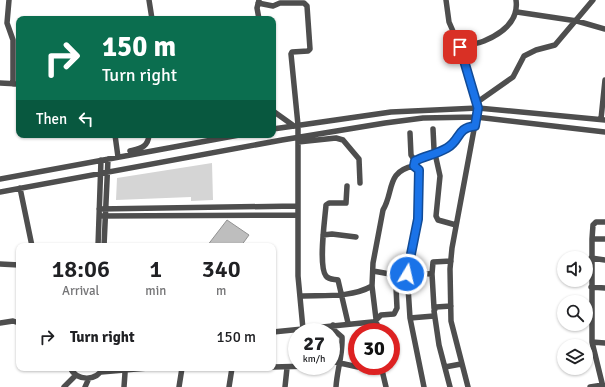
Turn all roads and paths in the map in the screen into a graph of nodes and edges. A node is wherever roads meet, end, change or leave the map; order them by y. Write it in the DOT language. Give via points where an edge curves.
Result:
graph roads {
  1 [pos="9,0"];
  2 [pos="149,0"];
  3 [pos="446,0"];
  4 [pos="516,0"];
  5 [pos="593,0"];
  6 [pos="259,2"];
  7 [pos="517,12"];
  8 [pos="152,16"];
  9 [pos="258,16"];
  10 [pos="577,21"];
  11 [pos="605,29"];
  12 [pos="460,47"];
  13 [pos="605,80"];
  14 [pos="0,84"];
  15 [pos="16,84"];
  16 [pos="477,105"];
  17 [pos="276,112"];
  18 [pos="476,117"];
  19 [pos="603,119"];
  20 [pos="296,126"];
  21 [pos="475,126"];
  22 [pos="276,129"];
  23 [pos="433,129"];
  24 [pos="605,132"];
  25 [pos="410,133"];
  26 [pos="115,138"];
  27 [pos="148,138"];
  28 [pos="222,138"];
  29 [pos="298,140"];
  30 [pos="436,153"];
  31 [pos="117,156"];
  32 [pos="108,159"];
  33 [pos="101,160"];
  34 [pos="415,163"];
  35 [pos="107,172"];
  36 [pos="100,173"];
  37 [pos="0,179"];
  38 [pos="360,183"];
  39 [pos="347,186"];
  40 [pos="20,188"];
  41 [pos="0,192"];
  42 [pos="297,206"];
  43 [pos="102,209"];
  44 [pos="297,215"];
  45 [pos="102,216"];
  46 [pos="605,222"];
  47 [pos="456,225"];
  48 [pos="323,235"];
  49 [pos="356,237"];
  50 [pos="592,239"];
  51 [pos="605,239"];
  52 [pos="31,243"];
  53 [pos="98,243"];
  54 [pos="104,243"];
  55 [pos="591,251"];
  56 [pos="593,258"];
  57 [pos="605,260"];
  58 [pos="451,261"];
  59 [pos="0,264"];
  60 [pos="16,265"];
  61 [pos="373,271"];
  62 [pos="407,274"];
  63 [pos="432,274"];
  64 [pos="406,285"];
  65 [pos="372,286"];
  66 [pos="398,286"];
  67 [pos="591,287"];
  68 [pos="605,288"];
  69 [pos="342,294"];
  70 [pos="300,296"];
  71 [pos="450,306"];
  72 [pos="434,308"];
  73 [pos="434,316"];
  74 [pos="410,318"];
  75 [pos="375,321"];
  76 [pos="16,322"];
  77 [pos="0,323"];
  78 [pos="302,323"];
  79 [pos="348,323"];
  80 [pos="340,324"];
  81 [pos="288,330"];
  82 [pos="276,332"];
  83 [pos="340,335"];
  84 [pos="592,339"];
  85 [pos="593,342"];
  86 [pos="605,343"];
  87 [pos="593,346"];
  88 [pos="340,359"];
  89 [pos="461,364"];
  90 [pos="276,367"];
  91 [pos="287,368"];
  92 [pos="445,368"];
  93 [pos="73,371"];
  94 [pos="100,371"];
  95 [pos="124,371"];
  96 [pos="182,371"];
  97 [pos="232,371"];
  98 [pos="76,375"];
  99 [pos="337,375"];
  100 [pos="383,375"];
  101 [pos="90,378"];
  102 [pos="603,386"];
  103 [pos="64,387"];
  104 [pos="85,387"];
  105 [pos="124,387"];
  106 [pos="179,387"];
  107 [pos="229,387"];
  108 [pos="285,387"];
  109 [pos="336,387"];
  110 [pos="386,387"];
  111 [pos="424,387"];
  112 [pos="450,387"];
  113 [pos="468,387"];
  114 [pos="590,387"];
  1 -- 15 [label="street" via="7,24 13,40"];
  2 -- 8 [label="street"];
  3 -- 12 [label="street" via="449,22"];
  4 -- 7 [label="street"];
  5 -- 10 [label="street"];
  6 -- 9 [label="street"];
  6 -- 20 [label="street" via="272,6 280,3 306,4 310,49 291,54"];
  7 -- 10 [label="street"];
  7 -- 12 [label="street" via="512,22 501,32 483,42"];
  10 -- 11 [label="street"];
  10 -- 16 [label="street" via="555,45 524,56 513,77"];
  12 -- 16 [label="street"];
  13 -- 19 [label="street"];
  14 -- 15 [label="street"];
  16 -- 18 [label="street"];
  16 -- 19 [label="street"];
  16 -- 20 [label="street" via="391,112"];
  17 -- 20 [label="street"];
  18 -- 21 [label="street"];
  18 -- 24 [label="street"];
  18 -- 29 [label="street" via="405,120"];
  20 -- 22 [label="street"];
  20 -- 29 [label="street"];
  21 -- 30 [label="street" via="466,127 453,143"];
  21 -- 47 [label="street"];
  23 -- 30 [label="street"];
  25 -- 34 [label="street" via="411,155"];
  26 -- 31 [label="street"];
  27 -- 31 [label="street" via="143,148"];
  28 -- 31 [label="street"];
  29 -- 35 [label="street"];
  29 -- 38 [label="street" via="343,140 359,159"];
  29 -- 42 [label="street"];
  30 -- 34 [label="street"];
  30 -- 47 [label="street" via="440,176 436,216 438,220"];
  31 -- 32 [label="street"];
  32 -- 33 [label="street"];
  32 -- 35 [label="street"];
  33 -- 36 [label="street"];
  33 -- 37 [label="street"];
  34 -- 61 [label="street" via="398,173 391,183 388,203 383,210"];
  34 -- 62 [label="street" via="419,170 418,219"];
  35 -- 36 [label="street"];
  35 -- 43 [label="street"];
  36 -- 40 [label="street"];
  36 -- 43 [label="street"];
  39 -- 48 [label="street" via="346,203 326,205"];
  40 -- 41 [label="street"];
  40 -- 52 [label="street"];
  42 -- 43 [label="street"];
  42 -- 44 [label="street"];
  43 -- 45 [label="street"];
  44 -- 45 [label="street"];
  44 -- 70 [label="street"];
  45 -- 53 [label="street"];
  45 -- 54 [label="street"];
  46 -- 50 [label="street" via="596,222 593,225"];
  47 -- 58 [label="street"];
  48 -- 49 [label="street"];
  48 -- 69 [label="street" via="325,275 338,280"];
  50 -- 51 [label="street"];
  50 -- 55 [label="street"];
  56 -- 57 [label="street"];
  58 -- 63 [label="street" via="433,262"];
  58 -- 71 [label="street"];
  59 -- 60 [label="street"];
  61 -- 65 [label="street"];
  61 -- 66 [label="street" via="390,274"];
  62 -- 63 [label="street"];
  62 -- 64 [label="street"];
  63 -- 72 [label="street"];
  64 -- 66 [label="street"];
  64 -- 74 [label="street"];
  65 -- 69 [label="street" via="362,292"];
  65 -- 75 [label="street"];
  66 -- 75 [label="street" via="395,313 381,315"];
  67 -- 68 [label="street"];
  67 -- 84 [label="street"];
  69 -- 70 [label="street"];
  69 -- 79 [label="street"];
  70 -- 78 [label="street"];
  71 -- 72 [label="street"];
  71 -- 89 [label="street"];
  72 -- 73 [label="street"];
  73 -- 74 [label="street"];
  73 -- 92 [label="street"];
  74 -- 111 [label="street"];
  75 -- 79 [label="street"];
  76 -- 77 [label="street"];
  79 -- 80 [label="street"];
  81 -- 82 [label="street"];
  83 -- 88 [label="street" via="343,351"];
  85 -- 86 [label="street"];
  87 -- 102 [label="street"];
  89 -- 92 [label="street"];
  89 -- 113 [label="street"];
  90 -- 91 [label="street"];
  91 -- 108 [label="street"];
  92 -- 112 [label="street"];
  93 -- 98 [label="street"];
  94 -- 101 [label="street"];
  95 -- 105 [label="street"];
  96 -- 106 [label="street"];
  97 -- 107 [label="street"];
  98 -- 101 [label="street"];
  98 -- 103 [label="street"];
  99 -- 109 [label="street"];
  100 -- 110 [label="street"];
  101 -- 104 [label="street"];
  102 -- 114 [label="street"];
}
